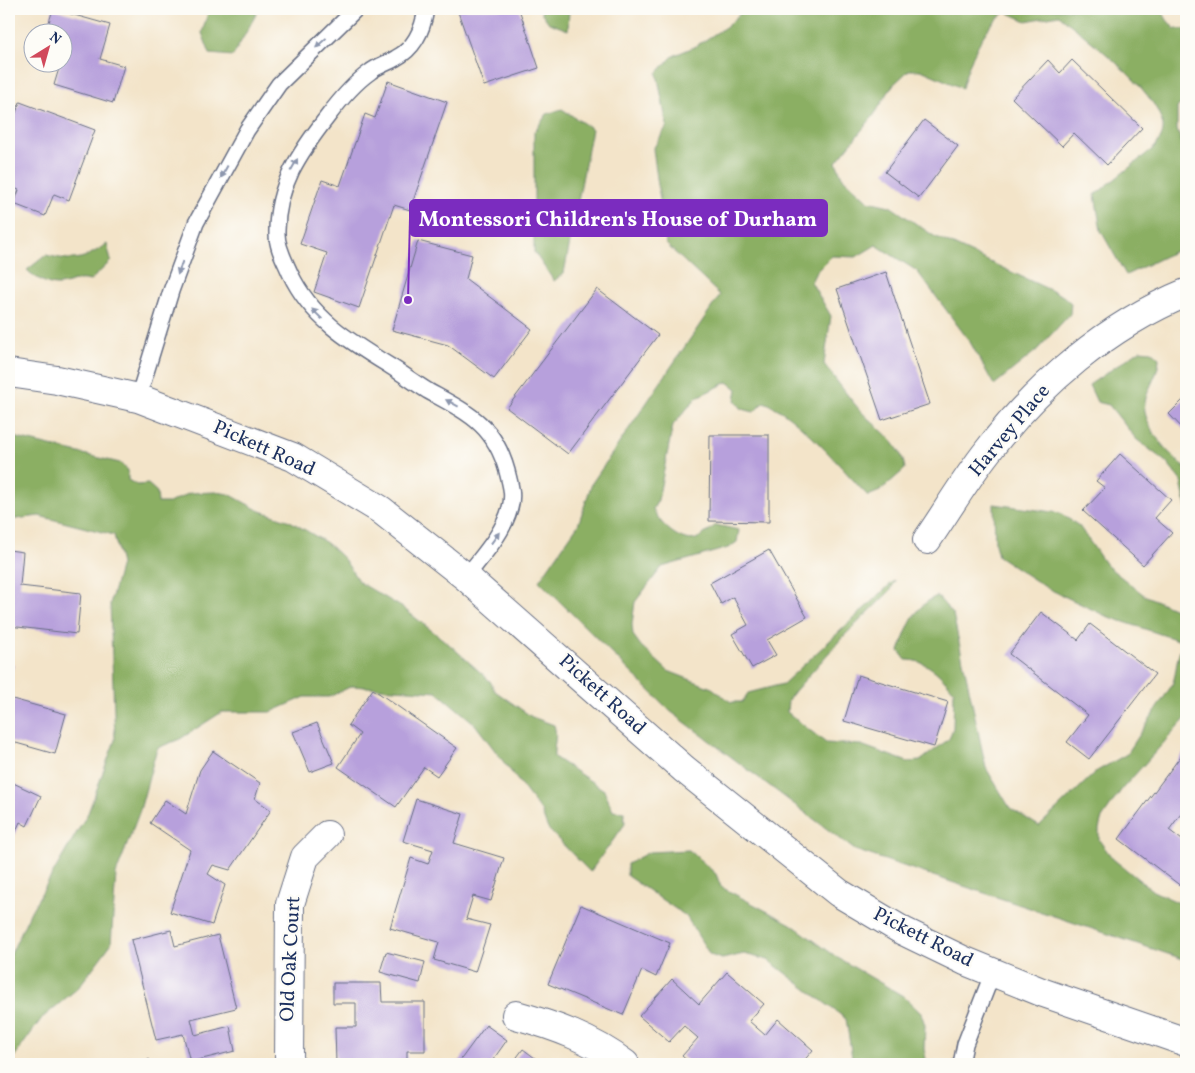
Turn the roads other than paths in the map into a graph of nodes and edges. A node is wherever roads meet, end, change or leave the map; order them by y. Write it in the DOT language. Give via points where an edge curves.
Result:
graph roads {
  1 [pos="356,9"];
  2 [pos="426,9"];
  3 [pos="1186,293"];
  4 [pos="9,373"];
  5 [pos="138,398"];
  6 [pos="927,540"];
  7 [pos="466,578"];
  8 [pos="327,836"];
  9 [pos="993,972"];
  10 [pos="516,1015"];
  11 [pos="1186,1042"];
  12 [pos="289,1064"];
  13 [pos="624,1064"];
  14 [pos="961,1064"];
  1 -- 5 [label="lane, one-way" via="279,84 247,130 196,222"];
  7 -- 2 [label="lane, one-way" via="504,526 510,506 512,491 504,459 494,437 458,406 411,380 345,338 326,322 297,287 277,237 283,189 302,150 346,92 371,71 398,58 410,48 421,31"];
  3 -- 6 [label="street, Harvey Place" via="1118,329 1070,365 1025,406 986,452"];
  4 -- 5 [label="street, Pickett Road"];
  5 -- 7 [label="street, Pickett Road" via="293,457 381,510"];
  7 -- 9 [label="street, Pickett Road" via="684,769 839,893 904,931"];
  8 -- 12 [label="street, Old Oak Court" via="305,857 290,904"];
  9 -- 11 [label="street, Pickett Road"];
  9 -- 14 [label="lane" via="965,1044"];
  10 -- 13 [label="street" via="586,1040"];
}
